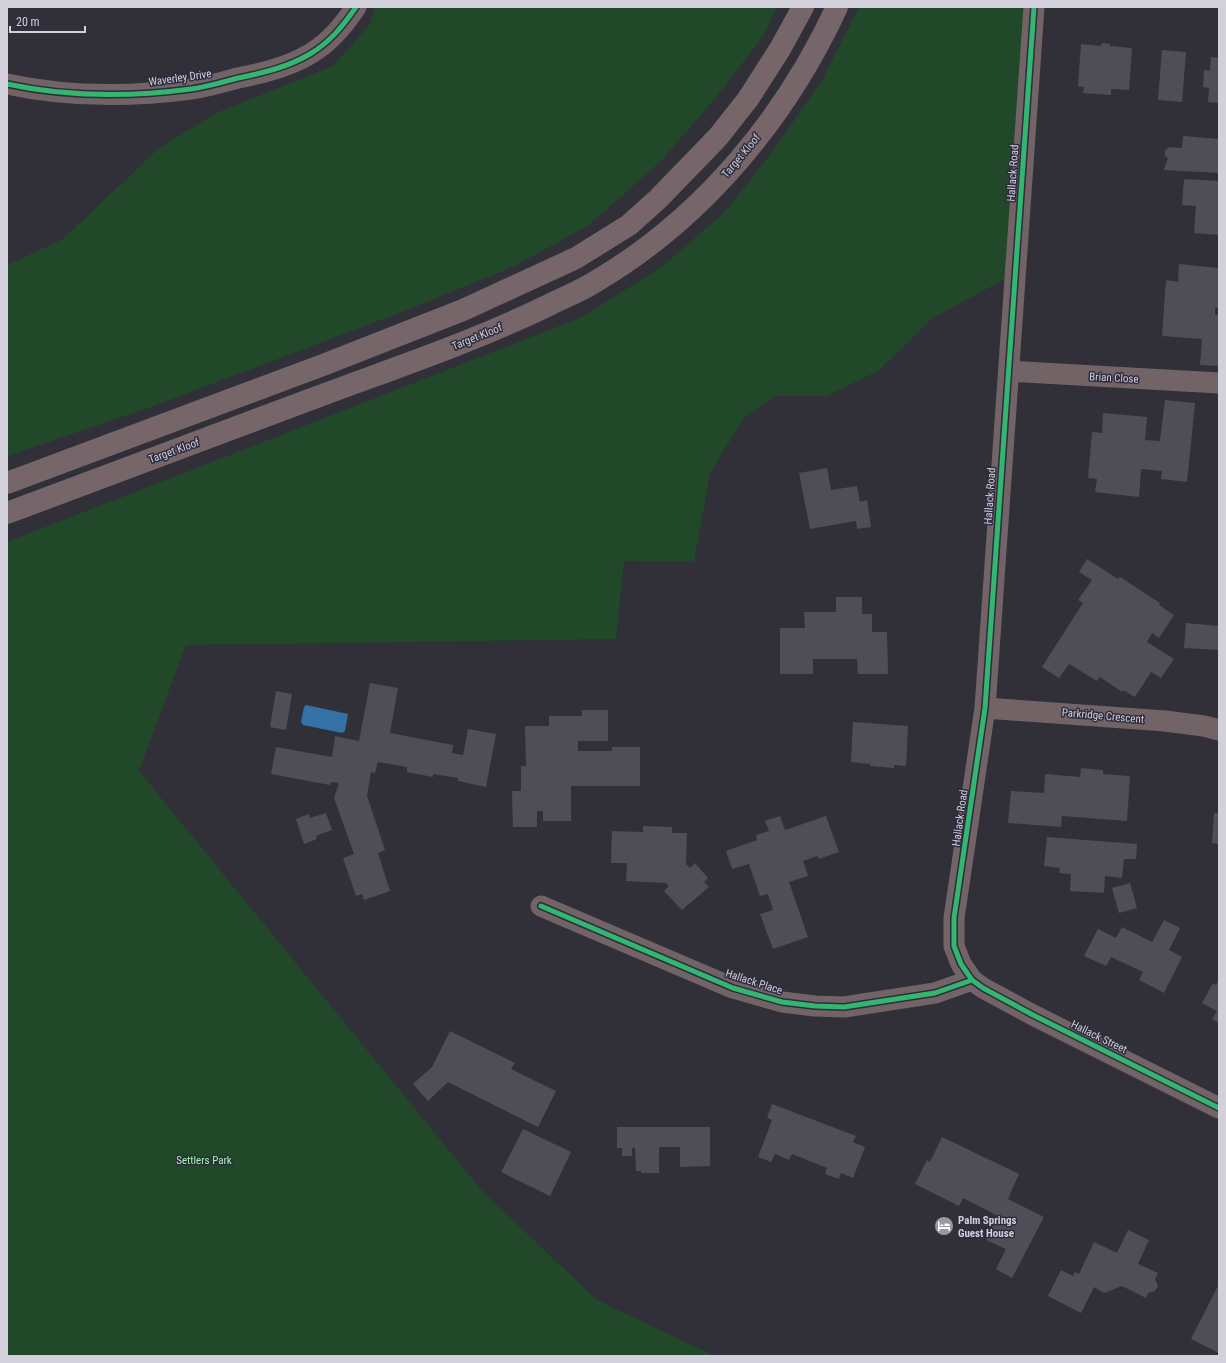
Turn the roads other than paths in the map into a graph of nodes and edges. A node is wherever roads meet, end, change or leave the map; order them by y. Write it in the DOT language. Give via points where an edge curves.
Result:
graph roads {
  1 [pos="356,7"];
  2 [pos="803,7"];
  3 [pos="837,7"];
  4 [pos="1034,7"];
  5 [pos="7,84"];
  6 [pos="1009,371"];
  7 [pos="1219,383"];
  8 [pos="7,483"];
  9 [pos="7,513"];
  10 [pos="985,708"];
  11 [pos="1219,730"];
  12 [pos="541,906"];
  13 [pos="972,980"];
  14 [pos="1219,1108"];
  1 -- 5 [label="street, Waverley Drive" via="340,30 327,43 310,54 286,65 193,89 145,94 81,94 35,90"];
  2 -- 8 [label="main road" via="748,99 718,137 629,225 582,255 441,318 323,365"];
  3 -- 9 [label="main road, Target Kloof" via="820,44 787,97 744,155 684,217 654,242 598,280 477,338"];
  4 -- 6 [label="street, Hallack Road"];
  6 -- 7 [label="street, Brian Close"];
  6 -- 10 [label="street, Hallack Road"];
  10 -- 11 [label="street, Parkridge Crescent" via="1165,721"];
  10 -- 13 [label="street, Hallack Road" via="953,932 954,946 961,964"];
  12 -- 13 [label="street, Hallack Place" via="733,988 782,1002 844,1007 935,993"];
  13 -- 14 [label="street, Hallack Street" via="1033,1015"];
}
